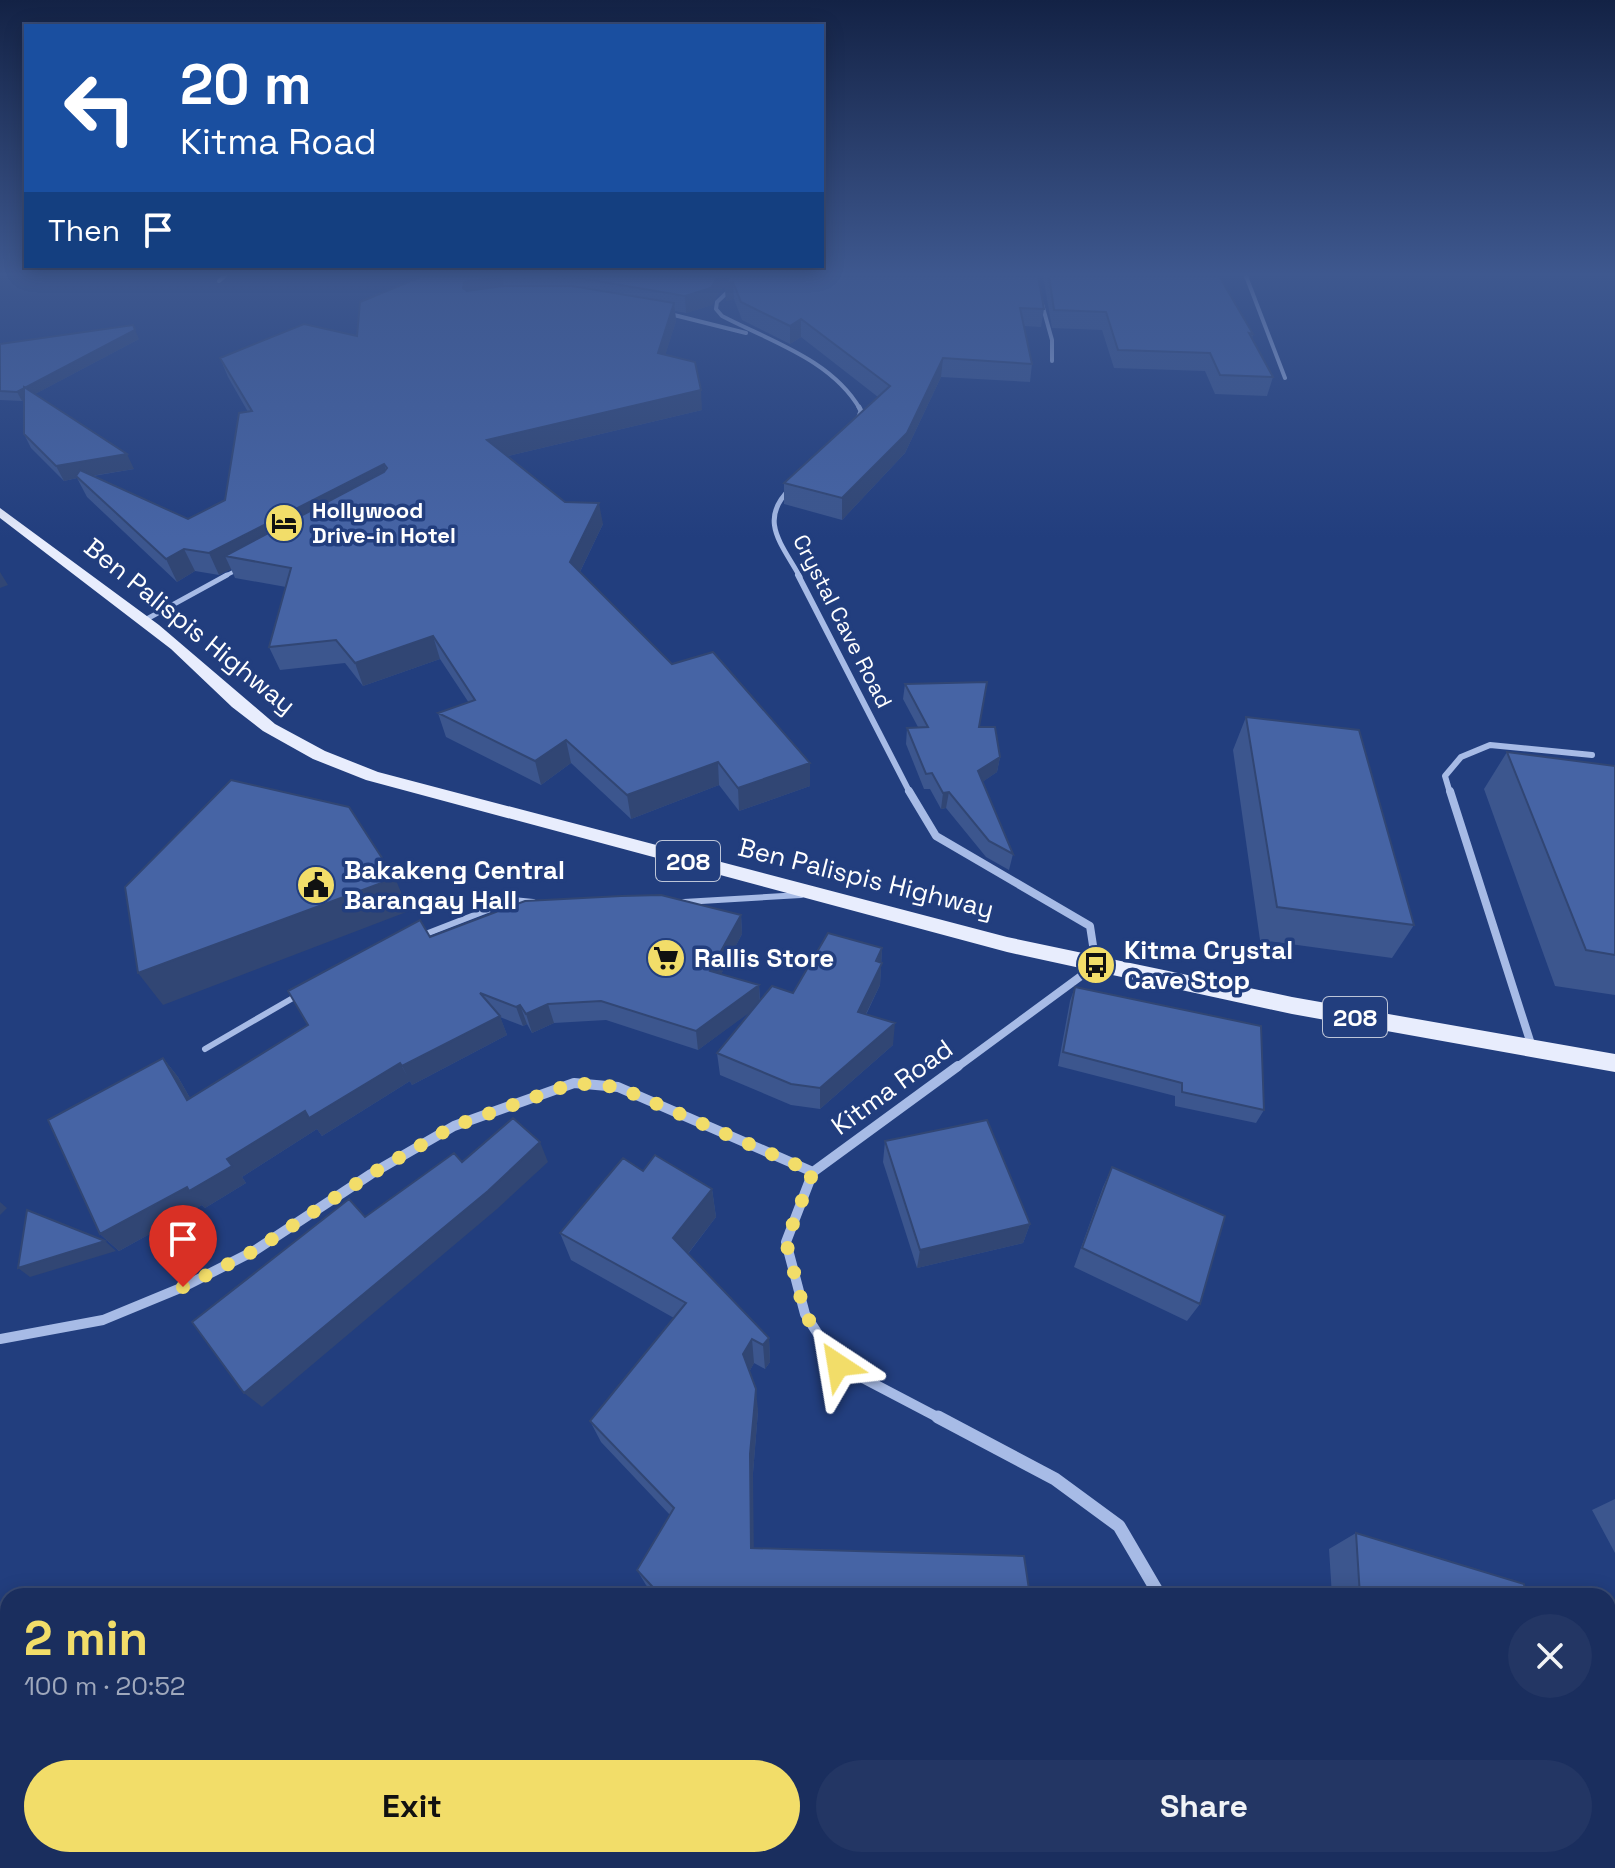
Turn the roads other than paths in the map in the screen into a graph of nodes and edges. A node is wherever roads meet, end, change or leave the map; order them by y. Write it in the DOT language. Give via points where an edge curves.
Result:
graph roads {
  1 [pos="808,363"];
  2 [pos="1279,363"];
  3 [pos="1285,378"];
  4 [pos="850,429"];
  5 [pos="797,481"];
  6 [pos="0,512"];
  7 [pos="246,566"];
  8 [pos="144,620"];
  9 [pos="1592,755"];
  10 [pos="812,894"];
  11 [pos="681,902"];
  12 [pos="541,903"];
  13 [pos="416,937"];
  14 [pos="1096,965"];
  15 [pos="309,989"];
  16 [pos="205,1049"];
  17 [pos="1533,1050"];
  18 [pos="1615,1063"];
  19 [pos="813,1172"];
  20 [pos="0,1339"];
  21 [pos="1155,1588"];
  1 -- 4 [label="street" via="848,391 861,411"];
  2 -- 3 [label="street"];
  5 -- 14 [label="street, Crystal Cave Road" via="776,502 773,526 920,811 936,836 1090,926"];
  6 -- 8 [label="main road, Ben Palispis Highway / 208"];
  7 -- 8 [label="lane"];
  8 -- 10 [label="main road, Ben Palispis Highway / 208" via="200,665 238,705 319,757 372,776"];
  9 -- 17 [label="street" via="1490,745 1461,757 1445,776"];
  10 -- 11 [label="lane"];
  10 -- 14 [label="main road, Ben Palispis Highway / 208"];
  12 -- 13 [label="lane" via="513,900"];
  14 -- 17 [label="main road, Ben Palispis Highway / 208"];
  14 -- 19 [label="street, Kitma Road"];
  15 -- 16 [label="lane"];
  17 -- 18 [label="main road, Ben Palispis Highway / 208"];
  19 -- 20 [label="street" via="618,1087 574,1083 454,1126 254,1251 183,1287 103,1320"];
  19 -- 21 [label="street" via="786,1242 805,1314 838,1365 1055,1479 1119,1526"];
}
